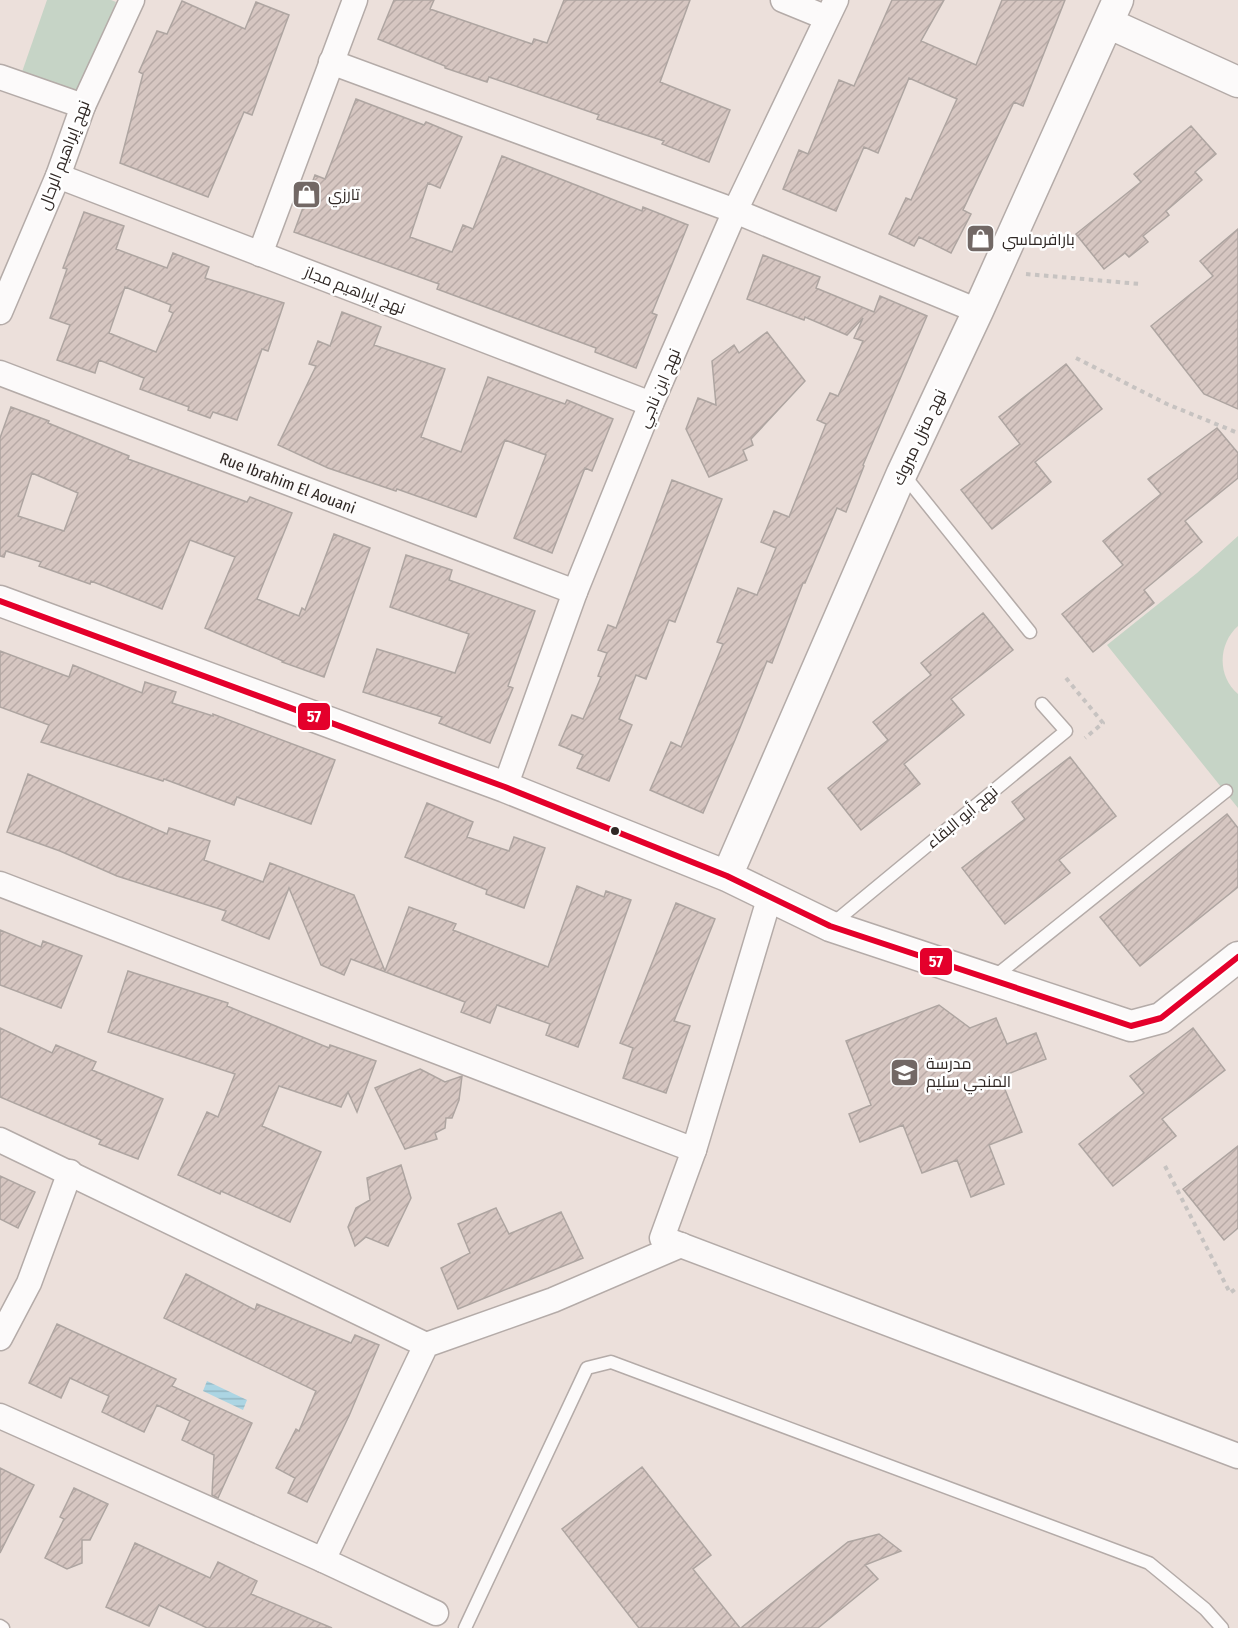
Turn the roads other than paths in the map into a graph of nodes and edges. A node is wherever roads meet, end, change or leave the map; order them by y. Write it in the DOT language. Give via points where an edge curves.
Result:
graph roads {
  1 [pos="132,0"];
  2 [pos="355,0"];
  3 [pos="783,0"];
  4 [pos="831,9"];
  5 [pos="1113,12"];
  6 [pos="331,62"];
  7 [pos="0,77"];
  8 [pos="1238,82"];
  9 [pos="83,106"];
  10 [pos="58,176"];
  11 [pos="735,211"];
  12 [pos="260,254"];
  13 [pos="2,298"];
  14 [pos="978,311"];
  15 [pos="0,373"];
  16 [pos="651,404"];
  17 [pos="902,473"];
  18 [pos="575,592"];
  19 [pos="0,601"];
  20 [pos="1030,632"];
  21 [pos="1042,704"];
  22 [pos="505,787"];
  23 [pos="1226,791"];
  24 [pos="727,876"];
  25 [pos="0,884"];
  26 [pos="770,896"];
  27 [pos="830,926"];
  28 [pos="1238,957"];
  29 [pos="992,979"];
  30 [pos="0,1140"];
  31 [pos="694,1150"];
  32 [pos="70,1172"];
  33 [pos="681,1245"];
  34 [pos="0,1338"];
  35 [pos="426,1345"];
  36 [pos="0,1416"];
  37 [pos="1238,1456"];
  38 [pos="323,1560"];
  39 [pos="436,1613"];
  40 [pos="465,1628"];
  41 [pos="1222,1628"];
  1 -- 9 [label="street, نهج إبراهيم الرحال"];
  2 -- 6 [label="street"];
  3 -- 4 [label="street"];
  4 -- 11 [label="street, نهج ابن ناجي"];
  5 -- 8 [label="street"];
  5 -- 14 [label="street, نهج منزل مبروك"];
  6 -- 11 [label="street"];
  6 -- 12 [label="street"];
  7 -- 9 [label="street"];
  9 -- 10 [label="street, نهج إبراهيم الرحال"];
  10 -- 12 [label="street, نهج إبراهيم مجاز"];
  10 -- 13 [label="street, نهج إبراهيم الرحال"];
  11 -- 14 [label="street"];
  11 -- 16 [label="street, نهج ابن ناجي"];
  12 -- 16 [label="street, نهج إبراهيم مجاز"];
  14 -- 17 [label="street, نهج منزل مبروك"];
  15 -- 18 [label="street, Rue Ibrahim El Aouani"];
  16 -- 18 [label="street, نهج ابن ناجي"];
  17 -- 20 [label="lane"];
  17 -- 24 [label="street, نهج منزل مبروك"];
  18 -- 22 [label="street, نهج ابن ناجي"];
  19 -- 22 [label="street"];
  21 -- 27 [label="lane, نهج أبو البقاء" via="1066,731"];
  22 -- 24 [label="street"];
  23 -- 29 [label="lane"];
  24 -- 26 [label="street"];
  25 -- 31 [label="street"];
  26 -- 27 [label="street"];
  26 -- 31 [label="street"];
  27 -- 29 [label="street"];
  28 -- 29 [label="street" via="1161,1018 1131,1026"];
  30 -- 32 [label="street"];
  31 -- 33 [label="street" via="662,1238"];
  32 -- 34 [label="street" via="29,1283"];
  32 -- 35 [label="street"];
  33 -- 35 [label="street" via="554,1300"];
  33 -- 37 [label="street"];
  35 -- 38 [label="street"];
  36 -- 38 [label="street"];
  38 -- 39 [label="street"];
  40 -- 41 [label="lane" via="587,1368 611,1362 1149,1563"];
}
